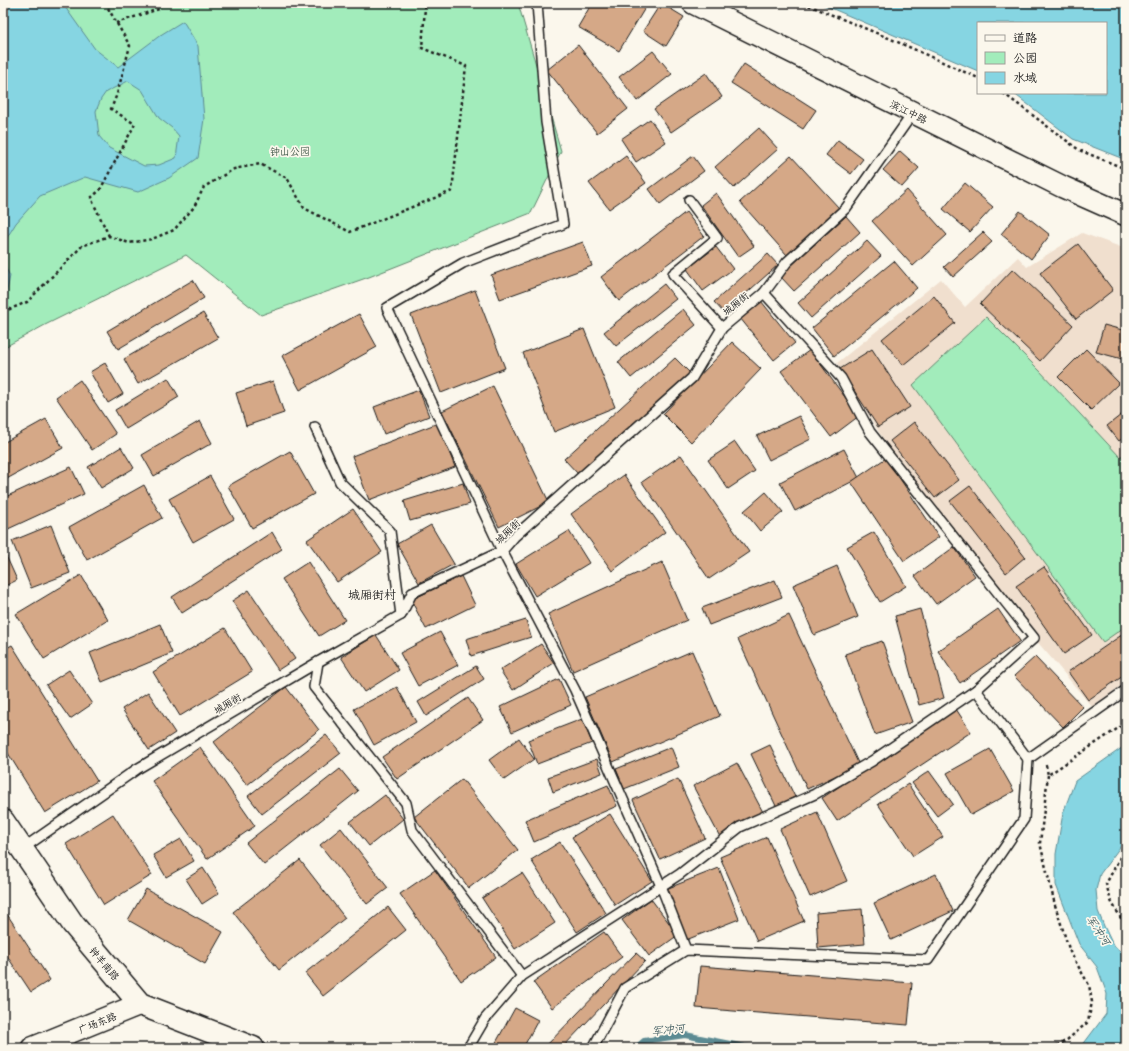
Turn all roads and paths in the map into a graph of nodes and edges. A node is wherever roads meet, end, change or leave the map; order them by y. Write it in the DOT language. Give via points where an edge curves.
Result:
graph roads {
  1 [pos="105,3"];
  2 [pos="161,3"];
  3 [pos="423,3"];
  4 [pos="537,3"];
  5 [pos="693,3"];
  6 [pos="802,3"];
  7 [pos="116,23"];
  8 [pos="977,78"];
  9 [pos="1004,94"];
  10 [pos="913,113"];
  11 [pos="1126,169"];
  12 [pos="688,200"];
  13 [pos="1126,215"];
  14 [pos="109,236"];
  15 [pos="764,293"];
  16 [pos="3,312"];
  17 [pos="722,328"];
  18 [pos="314,427"];
  19 [pos="502,551"];
  20 [pos="401,615"];
  21 [pos="318,662"];
  22 [pos="976,690"];
  23 [pos="1126,690"];
  24 [pos="1126,723"];
  25 [pos="1044,748"];
  26 [pos="1028,759"];
  27 [pos="1048,775"];
  28 [pos="3,821"];
  29 [pos="1126,846"];
  30 [pos="22,848"];
  31 [pos="661,886"];
  32 [pos="1126,927"];
  33 [pos="686,950"];
  34 [pos="522,976"];
  35 [pos="140,1004"];
  36 [pos="44,1046"];
  37 [pos="253,1048"];
  38 [pos="468,1048"];
  39 [pos="593,1048"];
  40 [pos="1053,1048"];
  1 -- 7 [label="path"];
  2 -- 7 [label="path" via="159,10"];
  3 -- 14 [label="path" via="425,7 422,48 466,66 452,191 350,232 304,208 287,178 260,164 234,169 204,187 194,206 174,230 152,239 129,243"];
  4 -- 19 [label="lane" via="546,122 562,224 463,263 387,308"];
  5 -- 10 [label="street, 滨江中路"];
  6 -- 8 [label="path"];
  7 -- 14 [label="path" via="129,48 111,109 135,124 100,190 90,198"];
  9 -- 11 [label="path" via="1079,150"];
  10 -- 13 [label="street, 滨江中路"];
  10 -- 15 [label="lane, 城厢街" via="846,208 787,262"];
  12 -- 17 [label="lane" via="717,238 673,274"];
  14 -- 16 [label="path" via="82,246 27,302"];
  15 -- 17 [label="lane, 城厢街"];
  15 -- 22 [label="lane" via="841,378 870,432 1034,638"];
  17 -- 19 [label="lane, 城厢街" via="692,378"];
  18 -- 20 [label="lane" via="340,482 390,531"];
  19 -- 20 [label="lane, 城厢街" via="412,593"];
  19 -- 31 [label="lane" via="576,690"];
  20 -- 21 [label="lane, 城厢街"];
  21 -- 30 [label="lane, 城厢街" via="137,769"];
  21 -- 34 [label="lane" via="314,687 406,803 412,830"];
  22 -- 26 [label="lane"];
  22 -- 31 [label="lane" via="872,761 815,794 740,826"];
  23 -- 25 [label="lane"];
  24 -- 27 [label="path"];
  25 -- 26 [label="lane"];
  25 -- 27 [label="path"];
  26 -- 33 [label="lane" via="1024,819 928,960"];
  27 -- 40 [label="path" via="1040,843 1070,952 1089,985 1092,1002 1088,1022"];
  28 -- 30 [label="main road, 钟羊南路"];
  29 -- 32 [label="path" via="1106,884 1111,901"];
  30 -- 35 [label="main road, 钟羊南路" via="73,924"];
  31 -- 33 [label="lane"];
  31 -- 34 [label="lane"];
  33 -- 39 [label="lane" via="625,988"];
  34 -- 38 [label="lane" via="485,1019"];
  35 -- 36 [label="street, 广场东路"];
  35 -- 37 [label="main road, 钟羊南路"];
}
